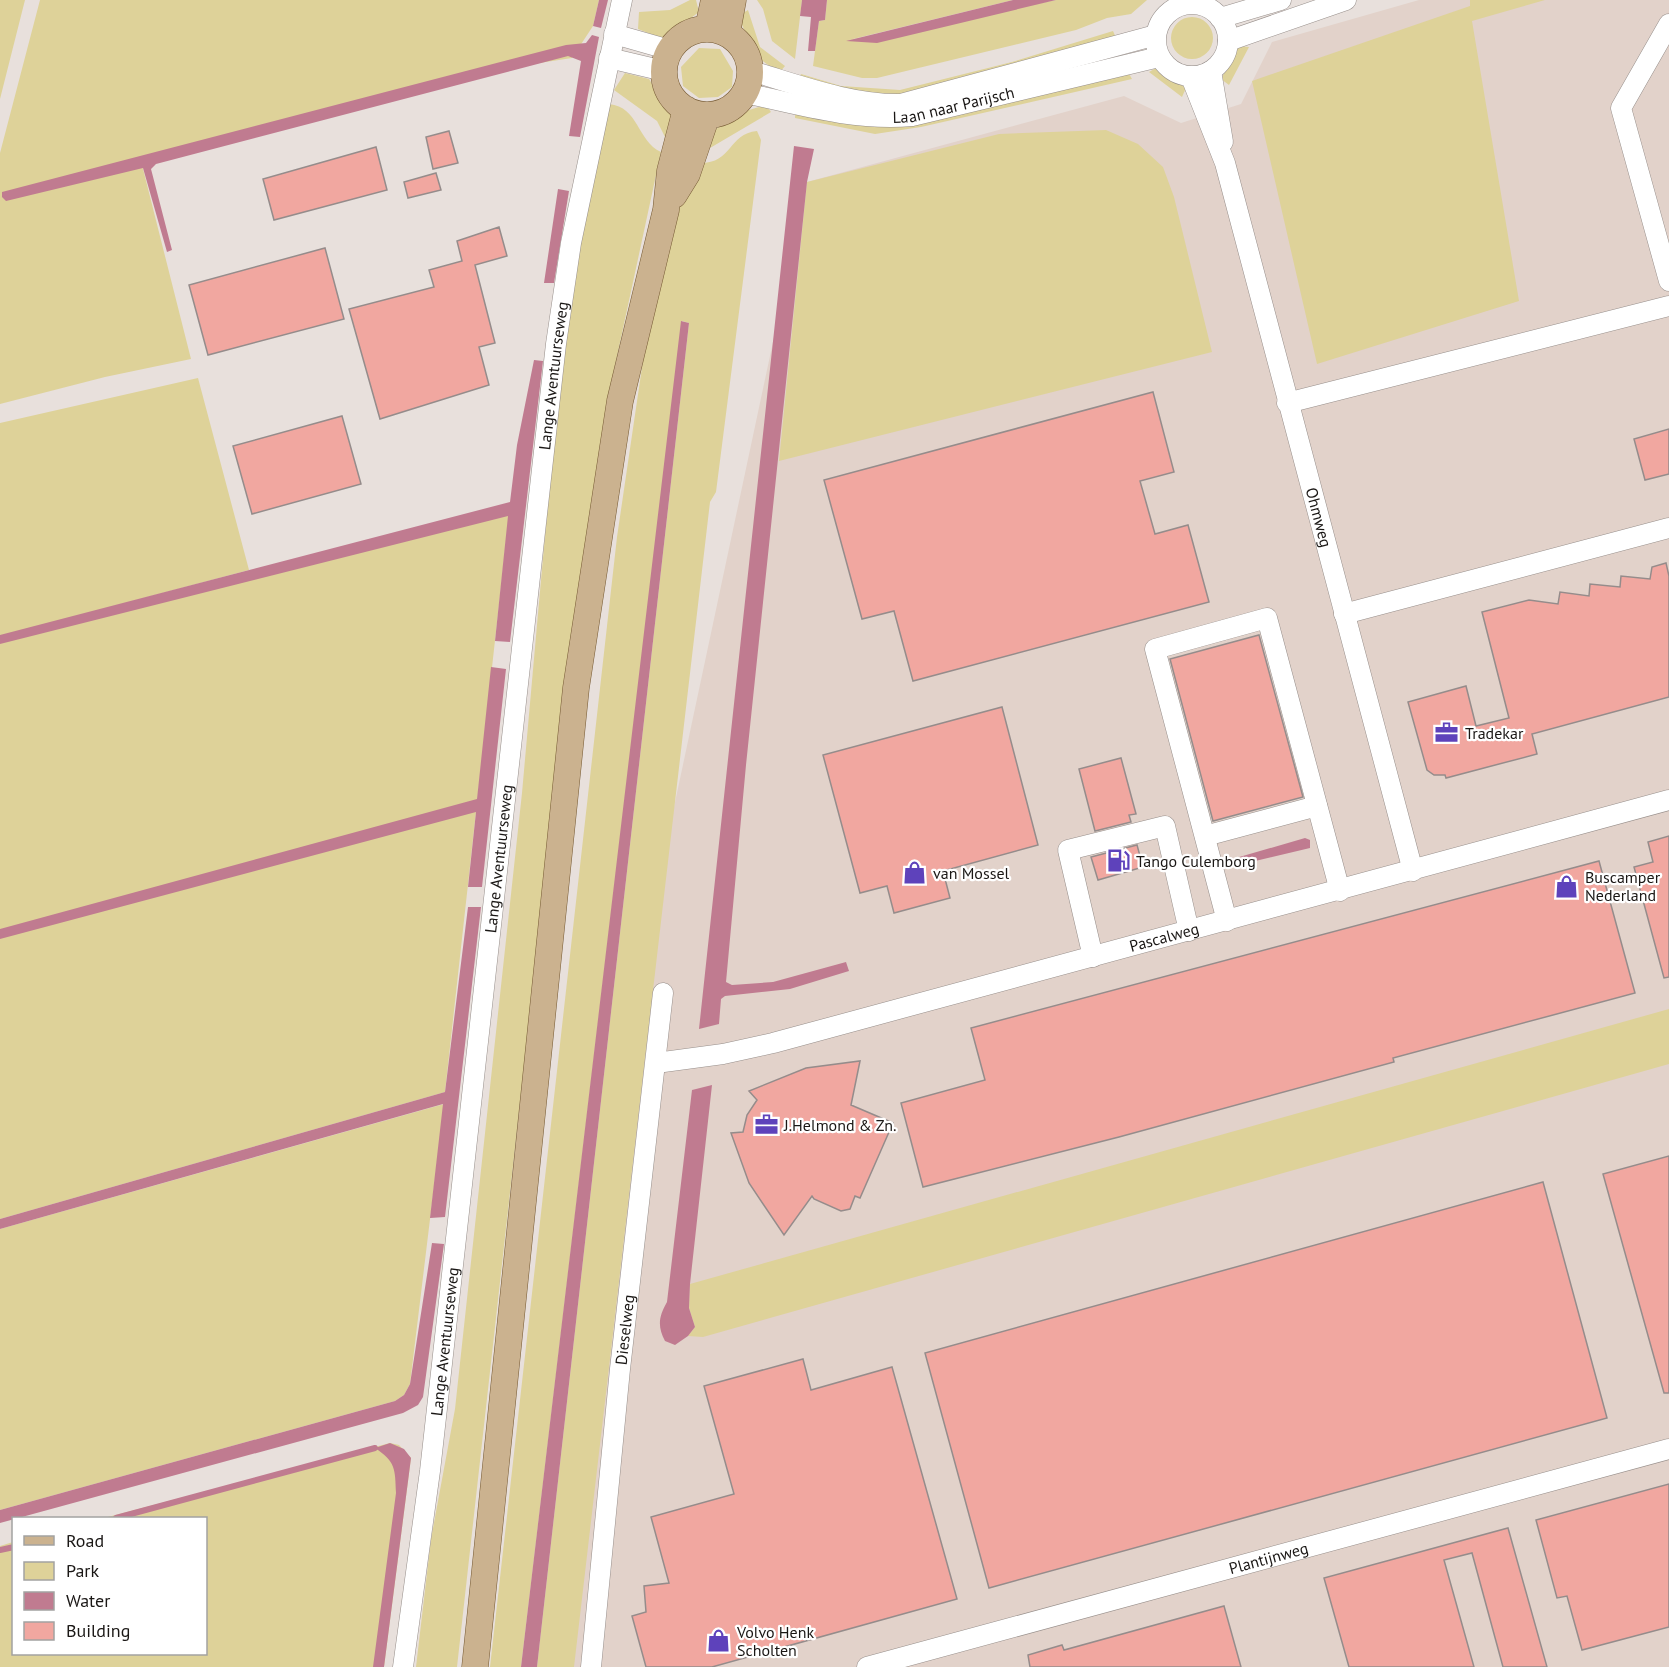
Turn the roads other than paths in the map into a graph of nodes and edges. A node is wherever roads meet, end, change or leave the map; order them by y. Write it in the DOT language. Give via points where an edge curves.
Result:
graph roads {
  1 [pos="622,0"];
  2 [pos="714,0"];
  3 [pos="733,0"];
  4 [pos="1281,0"];
  5 [pos="1346,0"];
  6 [pos="1220,18"];
  7 [pos="1669,24"];
  8 [pos="717,31"];
  9 [pos="614,34"];
  10 [pos="1156,35"];
  11 [pos="1228,41"];
  12 [pos="1160,57"];
  13 [pos="609,58"];
  14 [pos="667,60"];
  15 [pos="1211,71"];
  16 [pos="1191,77"];
  17 [pos="748,82"];
  18 [pos="696,112"];
  19 [pos="1225,163"];
  20 [pos="1669,281"];
  21 [pos="1669,306"];
  22 [pos="1287,402"];
  23 [pos="1669,528"];
  24 [pos="1344,614"];
  25 [pos="1669,800"];
  26 [pos="1317,806"];
  27 [pos="1205,836"];
  28 [pos="1413,871"];
  29 [pos="1340,891"];
  30 [pos="1227,921"];
  31 [pos="1189,931"];
  32 [pos="1093,957"];
  33 [pos="663,993"];
  34 [pos="656,1063"];
  35 [pos="1669,1449"];
  36 [pos="403,1665"];
  37 [pos="475,1667"];
  38 [pos="591,1667"];
  39 [pos="867,1667"];
  1 -- 9 [label="street, Lange Aventuurseweg"];
  2 -- 8 [label="main road"];
  3 -- 8 [label="main road"];
  4 -- 6 [label="street"];
  5 -- 11 [label="street"];
  6 -- 10 [label="street" via="1204,6 1183,5 1165,16"];
  6 -- 11 [label="street"];
  7 -- 20 [label="street" via="1621,108"];
  8 -- 14 [label="main road" via="686,34"];
  8 -- 17 [label="main road" via="744,48"];
  9 -- 13 [label="street, Lange Aventuurseweg"];
  9 -- 14 [label="street"];
  10 -- 12 [label="street"];
  10 -- 17 [label="street, Laan naar Parijsch" via="902,104"];
  11 -- 15 [label="street" via="1223,58"];
  12 -- 16 [label="street" via="1172,71"];
  12 -- 17 [label="street, Laan naar Parijsch" via="893,118 851,115"];
  13 -- 14 [label="street"];
  13 -- 36 [label="street, Lange Aventuurseweg" via="571,243 556,344 430,1471"];
  14 -- 18 [label="main road" via="670,93"];
  15 -- 16 [label="street"];
  15 -- 19 [label="street, Ohmweg"];
  16 -- 19 [label="street, Ohmweg"];
  17 -- 18 [label="main road" via="729,109"];
  18 -- 37 [label="main road" via="687,174 666,210 620,401 576,688"];
  19 -- 22 [label="street, Ohmweg"];
  21 -- 22 [label="street"];
  22 -- 24 [label="street, Ohmweg"];
  23 -- 24 [label="street"];
  24 -- 28 [label="street, Ohmweg"];
  25 -- 28 [label="street, Pascalweg"];
  26 -- 27 [label="street"];
  26 -- 27 [label="street" via="1267,618 1166,645 1155,649"];
  26 -- 29 [label="street"];
  27 -- 30 [label="street"];
  28 -- 29 [label="street, Pascalweg"];
  29 -- 30 [label="street, Pascalweg"];
  30 -- 31 [label="street, Pascalweg"];
  31 -- 32 [label="street, Pascalweg"];
  31 -- 32 [label="street" via="1165,826 1068,850"];
  32 -- 34 [label="street, Pascalweg" via="773,1043"];
  33 -- 34 [label="street, Dieselweg"];
  34 -- 38 [label="street, Dieselweg" via="620,1369"];
  35 -- 39 [label="street, Plantijnweg"];
}
